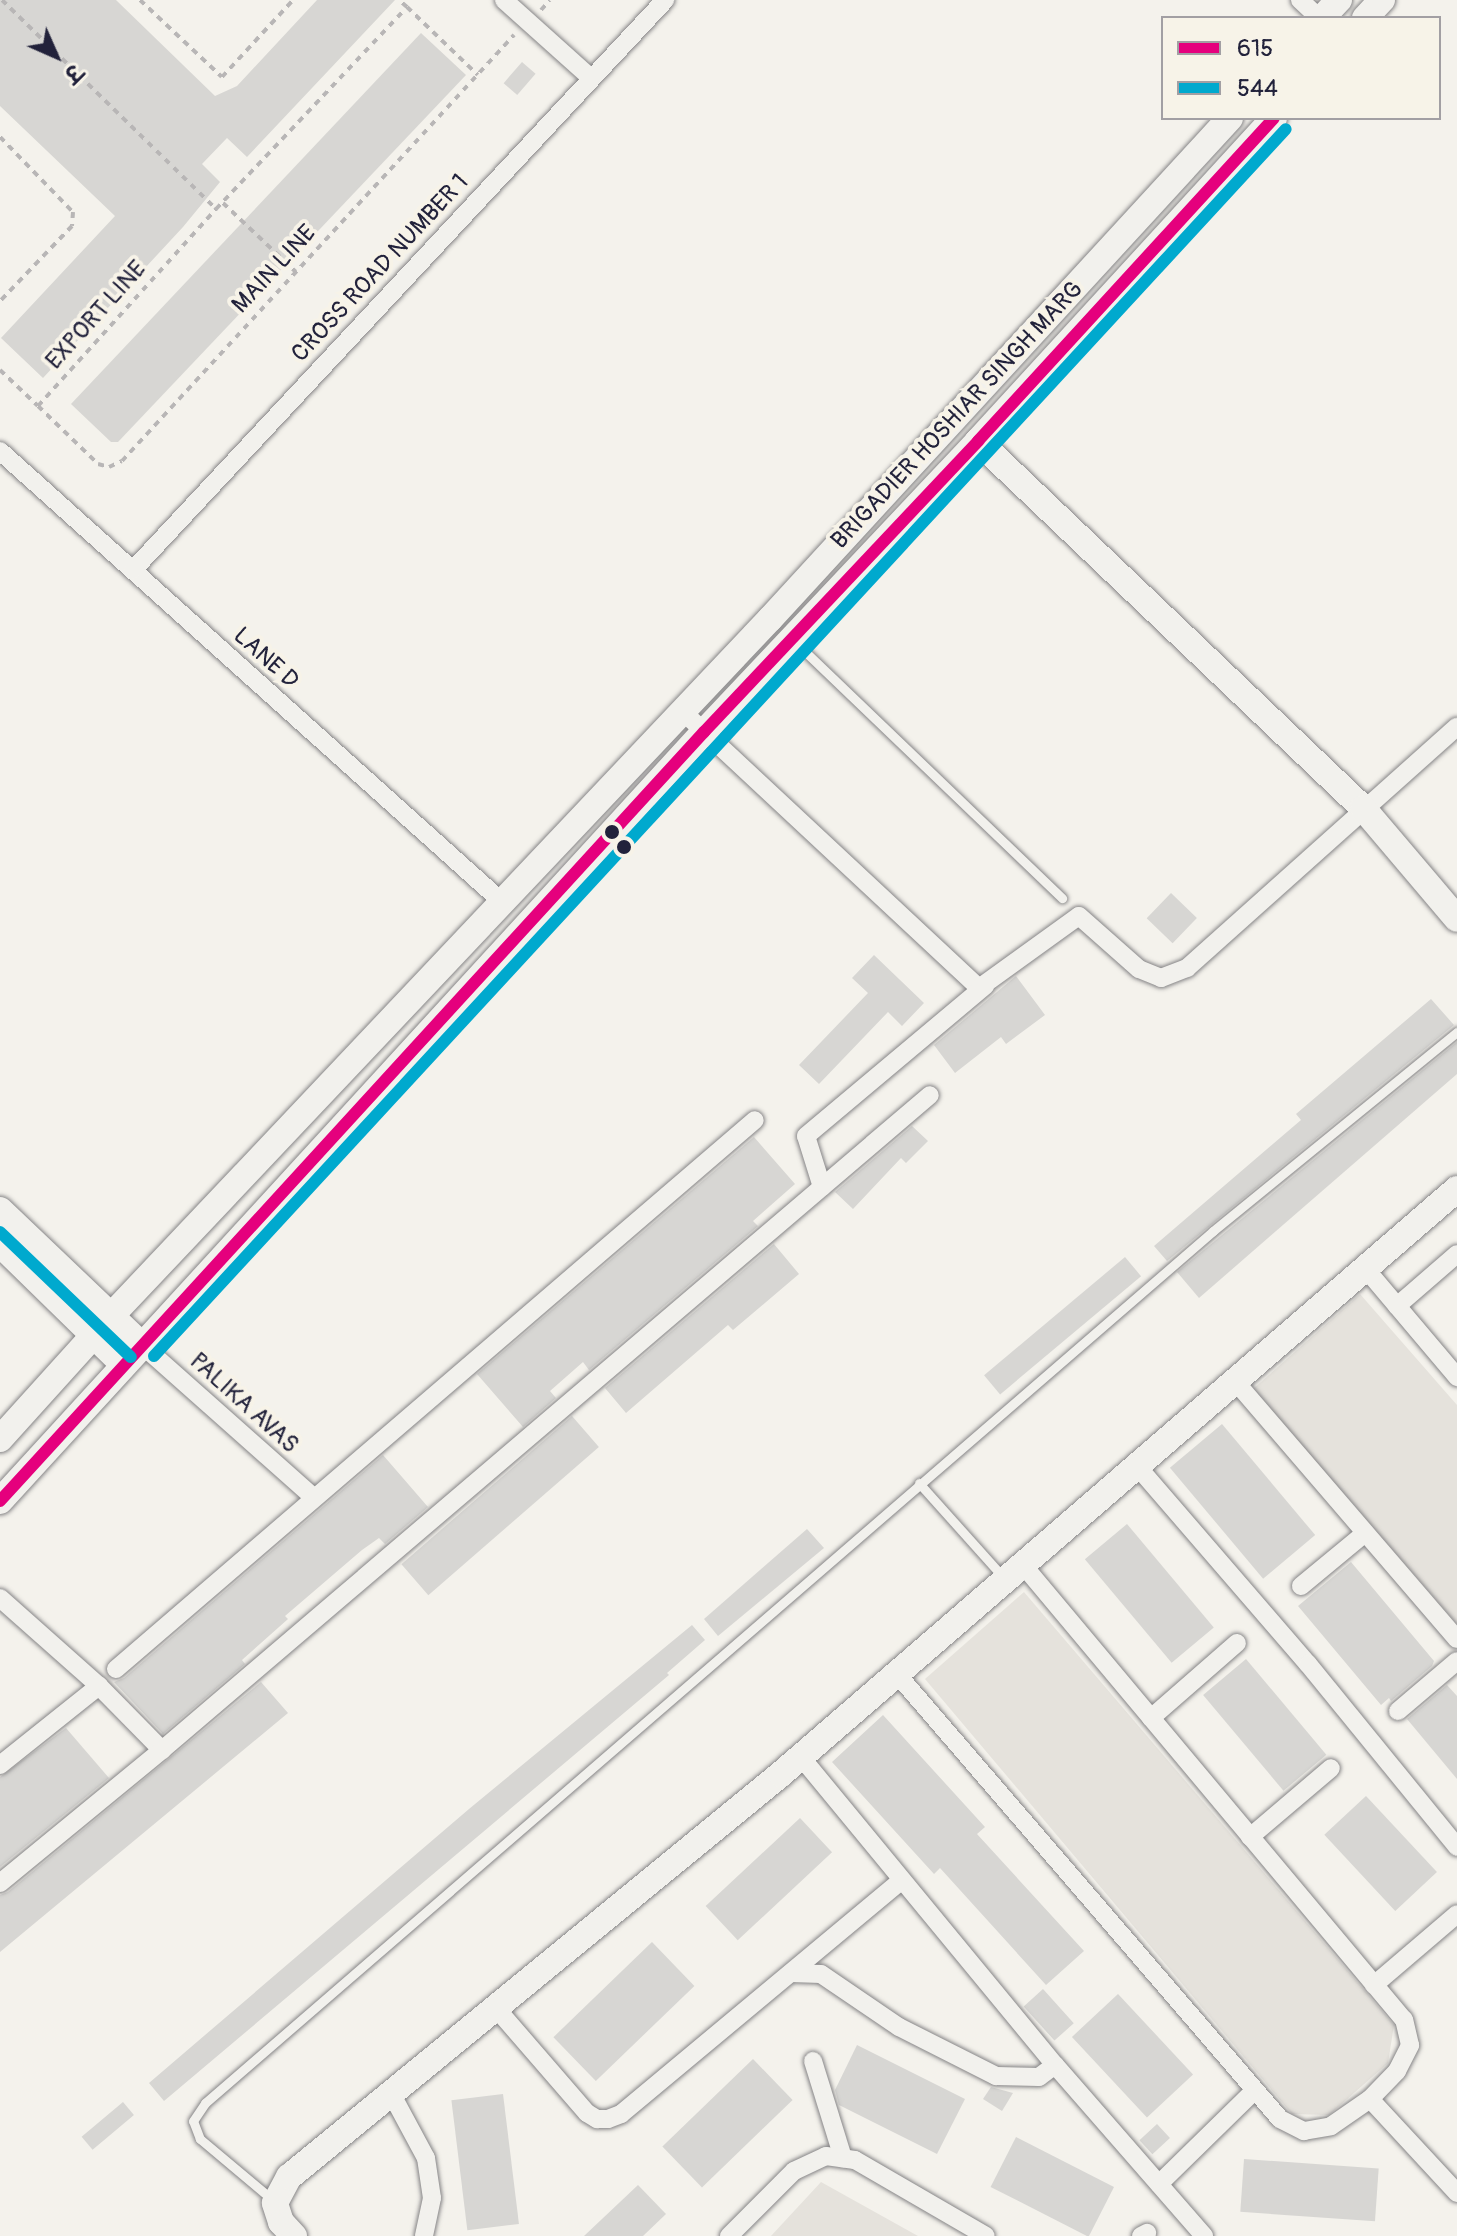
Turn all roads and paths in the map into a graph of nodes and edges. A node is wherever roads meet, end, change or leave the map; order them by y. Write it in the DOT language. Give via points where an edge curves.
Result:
graph roads {
  1 [pos="2,0"];
  2 [pos="140,0"];
  3 [pos="156,0"];
  4 [pos="293,0"];
  5 [pos="399,0"];
  6 [pos="504,0"];
  7 [pos="665,0"];
  8 [pos="1300,0"];
  9 [pos="1339,0"];
  10 [pos="1382,0"];
  11 [pos="407,7"];
  12 [pos="149,8"];
  13 [pos="1319,16"];
  14 [pos="1323,16"];
  15 [pos="1367,16"];
  16 [pos="526,21"];
  17 [pos="478,75"];
  18 [pos="591,78"];
  19 [pos="1228,120"];
  20 [pos="1272,120"];
  21 [pos="0,137"];
  22 [pos="223,203"];
  23 [pos="216,209"];
  24 [pos="296,272"];
  25 [pos="0,301"];
  26 [pos="0,370"];
  27 [pos="38,406"];
  28 [pos="953,420"];
  29 [pos="978,441"];
  30 [pos="0,451"];
  31 [pos="133,570"];
  32 [pos="793,640"];
  33 [pos="681,710"];
  34 [pos="1457,727"];
  35 [pos="704,732"];
  36 [pos="1363,808"];
  37 [pos="1062,898"];
  38 [pos="501,901"];
  39 [pos="1457,919"];
  40 [pos="985,986"];
  41 [pos="1457,1032"];
  42 [pos="930,1095"];
  43 [pos="755,1120"];
  44 [pos="822,1187"];
  45 [pos="1457,1189"];
  46 [pos="0,1210"];
  47 [pos="0,1244"];
  48 [pos="1457,1254"];
  49 [pos="1365,1268"];
  50 [pos="1397,1306"];
  51 [pos="102,1326"];
  52 [pos="142,1345"];
  53 [pos="124,1365"];
  54 [pos="1457,1377"];
  55 [pos="1235,1381"];
  56 [pos="0,1439"];
  57 [pos="1137,1466"];
  58 [pos="919,1483"];
  59 [pos="313,1497"];
  60 [pos="0,1501"];
  61 [pos="1365,1533"];
  62 [pos="1014,1572"];
  63 [pos="1301,1586"];
  64 [pos="0,1598"];
  65 [pos="1457,1639"];
  66 [pos="1237,1643"];
  67 [pos="1457,1661"];
  68 [pos="116,1669"];
  69 [pos="897,1674"];
  70 [pos="99,1686"];
  71 [pos="1398,1711"];
  72 [pos="1151,1718"];
  73 [pos="162,1750"];
  74 [pos="801,1757"];
  75 [pos="0,1765"];
  76 [pos="1331,1768"];
  77 [pos="1250,1837"];
  78 [pos="1457,1847"];
  79 [pos="901,1881"];
  80 [pos="0,1883"];
  81 [pos="1457,1914"];
  82 [pos="791,1973"];
  83 [pos="1374,1985"];
  84 [pos="496,2008"];
  85 [pos="813,2061"];
  86 [pos="1055,2065"];
  87 [pos="1255,2090"];
  88 [pos="391,2093"];
  89 [pos="1370,2099"];
  90 [pos="843,2158"];
  91 [pos="1159,2184"];
  92 [pos="1457,2193"];
  93 [pos="275,2203"];
  94 [pos="294,2236"];
  95 [pos="424,2236"];
  96 [pos="729,2236"];
  97 [pos="986,2236"];
  98 [pos="1204,2236"];
  1 -- 23 [label="path"];
  2 -- 12 [label="path"];
  3 -- 12 [label="path"];
  4 -- 12 [label="path" via="222,77"];
  5 -- 11 [label="path"];
  6 -- 16 [label="street"];
  7 -- 18 [label="street, CROSS ROAD NUMBER 1"];
  8 -- 13 [label="street"];
  9 -- 14 [label="street"];
  10 -- 15 [label="street"];
  11 -- 17 [label="path"];
  11 -- 22 [label="path, EXPORT LINE"];
  16 -- 17 [label="path, MAIN LINE"];
  16 -- 18 [label="street"];
  17 -- 24 [label="path, MAIN LINE"];
  18 -- 31 [label="street, CROSS ROAD NUMBER 1"];
  19 -- 28 [label="street, BRIGADIER HOSHIAR SINGH MARG"];
  20 -- 29 [label="street, BRIGADIER HOSHIAR SINGH MARG"];
  21 -- 25 [label="path" via="73,212 72,226"];
  22 -- 23 [label="path, EXPORT LINE"];
  22 -- 24 [label="path"];
  23 -- 27 [label="path, EXPORT LINE"];
  24 -- 27 [label="path, MAIN LINE" via="122,461 109,467 98,464"];
  26 -- 27 [label="path"];
  28 -- 29 [label="street"];
  28 -- 33 [label="street, BRIGADIER HOSHIAR SINGH MARG"];
  29 -- 32 [label="street, BRIGADIER HOSHIAR SINGH MARG"];
  29 -- 36 [label="street"];
  30 -- 31 [label="street, LANE D"];
  31 -- 38 [label="street, LANE D"];
  32 -- 35 [label="street, BRIGADIER HOSHIAR SINGH MARG"];
  32 -- 37 [label="lane"];
  33 -- 35 [label="street"];
  33 -- 38 [label="street, BRIGADIER HOSHIAR SINGH MARG"];
  34 -- 36 [label="street"];
  35 -- 40 [label="street" via="973,985"];
  35 -- 52 [label="street, BRIGADIER HOSHIAR SINGH MARG"];
  36 -- 39 [label="street"];
  36 -- 40 [label="street" via="1187,968 1161,978 1139,969 1079,916"];
  38 -- 51 [label="street, BRIGADIER HOSHIAR SINGH MARG"];
  40 -- 44 [label="street" via="806,1136"];
  41 -- 58 [label="lane" via="1213,1231"];
  42 -- 44 [label="street"];
  43 -- 59 [label="street"];
  44 -- 73 [label="street"];
  45 -- 49 [label="street"];
  46 -- 51 [label="street"];
  47 -- 51 [label="street"];
  48 -- 50 [label="street"];
  49 -- 50 [label="street"];
  49 -- 55 [label="street"];
  50 -- 54 [label="street"];
  51 -- 52 [label="street"];
  51 -- 53 [label="street"];
  51 -- 56 [label="street, BRIGADIER HOSHIAR SINGH MARG"];
  52 -- 53 [label="street, BRIGADIER HOSHIAR SINGH MARG"];
  52 -- 59 [label="street, PALIKA AVAS"];
  53 -- 60 [label="street, BRIGADIER HOSHIAR SINGH MARG"];
  55 -- 57 [label="street"];
  55 -- 61 [label="street"];
  57 -- 62 [label="street"];
  57 -- 78 [label="street"];
  58 -- 62 [label="lane"];
  58 -- 93 [label="lane" via="205,2103 193,2121 200,2139"];
  59 -- 68 [label="street"];
  61 -- 63 [label="street"];
  61 -- 65 [label="street"];
  62 -- 69 [label="street"];
  62 -- 72 [label="street"];
  64 -- 70 [label="street"];
  66 -- 72 [label="street"];
  67 -- 71 [label="street"];
  69 -- 74 [label="street"];
  69 -- 87 [label="street"];
  70 -- 73 [label="street"];
  70 -- 75 [label="street"];
  72 -- 77 [label="street"];
  73 -- 80 [label="street"];
  74 -- 79 [label="street"];
  74 -- 84 [label="street"];
  76 -- 77 [label="street"];
  77 -- 83 [label="street"];
  79 -- 82 [label="street"];
  79 -- 86 [label="street"];
  81 -- 83 [label="street"];
  82 -- 84 [label="street" via="621,2114 608,2119 587,2113"];
  82 -- 86 [label="street" via="821,1974 899,2027 996,2076 1039,2077"];
  83 -- 89 [label="street" via="1404,2020 1410,2045 1397,2071"];
  84 -- 88 [label="street"];
  85 -- 90 [label="street"];
  86 -- 91 [label="street"];
  87 -- 89 [label="street" via="1280,2119 1304,2131 1331,2126"];
  87 -- 91 [label="street"];
  88 -- 93 [label="street" via="289,2177"];
  88 -- 95 [label="street" via="426,2158 432,2198"];
  89 -- 92 [label="street"];
  90 -- 96 [label="street" via="826,2156 794,2171"];
  90 -- 97 [label="street"];
  91 -- 98 [label="street"];
  93 -- 94 [label="street" via="281,2222"];
}
